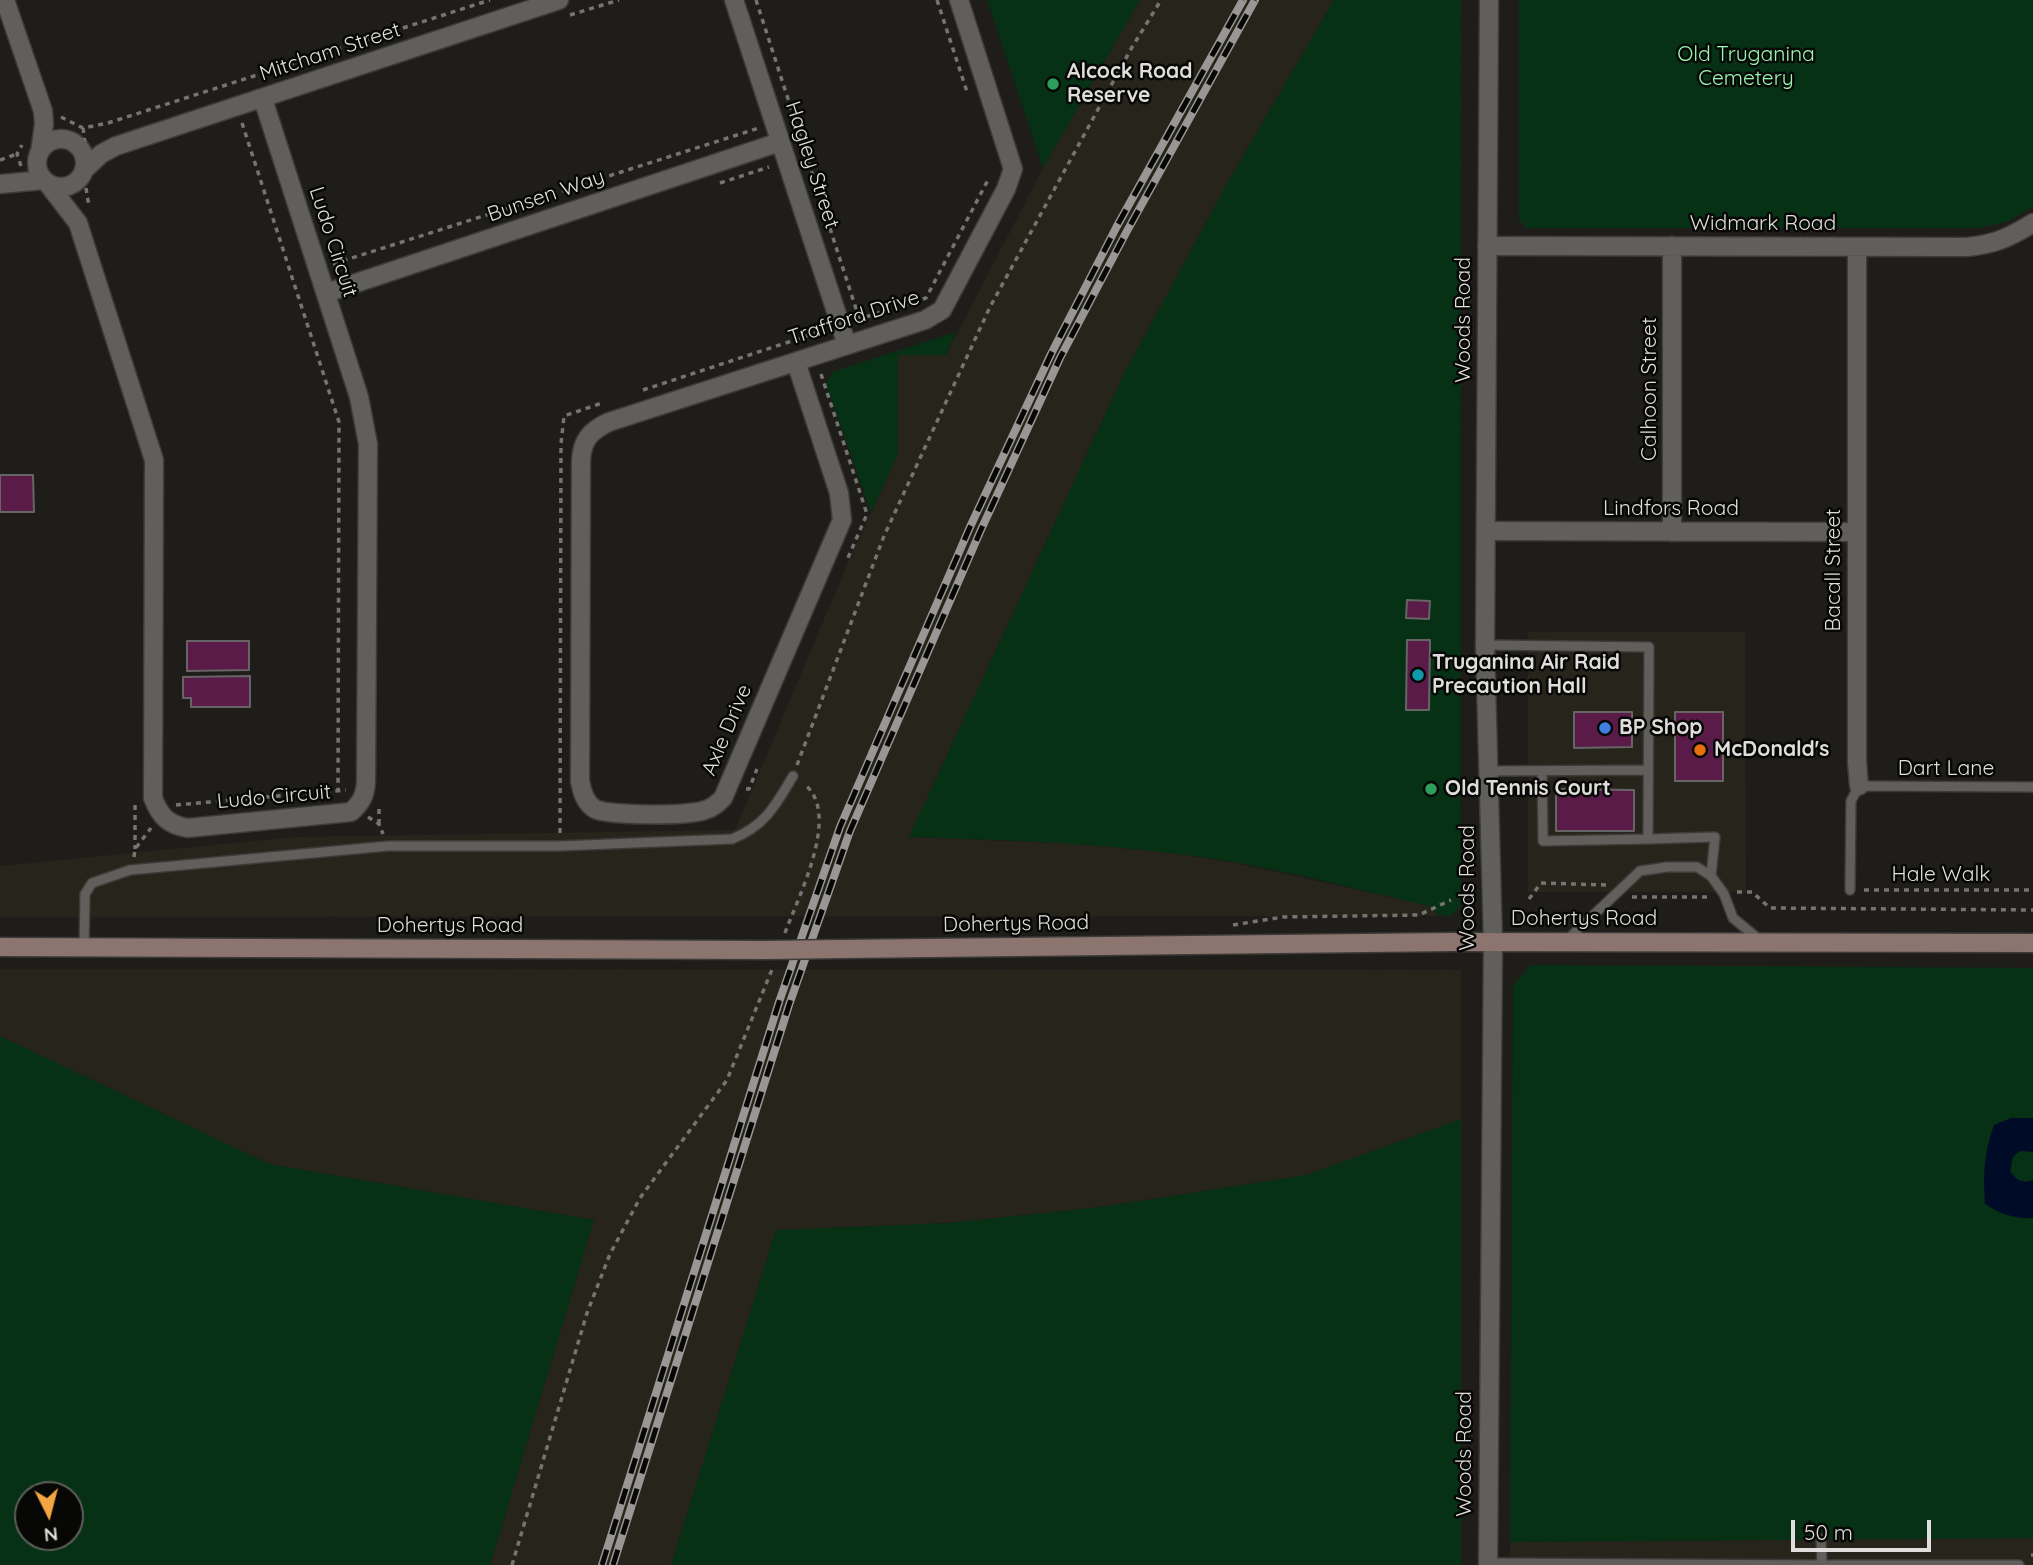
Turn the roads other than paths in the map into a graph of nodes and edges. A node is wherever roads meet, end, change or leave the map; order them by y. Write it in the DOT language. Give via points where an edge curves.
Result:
graph roads {
  1 [pos="5,0"];
  2 [pos="734,0"];
  3 [pos="959,0"];
  4 [pos="1489,0"];
  5 [pos="562,8"];
  6 [pos="265,106"];
  7 [pos="50,108"];
  8 [pos="70,141"];
  9 [pos="780,142"];
  10 [pos="116,146"];
  11 [pos="38,155"];
  12 [pos="85,175"];
  13 [pos="46,182"];
  14 [pos="1,184"];
  15 [pos="85,221"];
  16 [pos="2033,223"];
  17 [pos="1487,246"];
  18 [pos="1672,246"];
  19 [pos="1857,247"];
  20 [pos="326,293"];
  21 [pos="847,345"];
  22 [pos="796,362"];
  23 [pos="585,439"];
  24 [pos="1486,530"];
  25 [pos="1672,531"];
  26 [pos="1857,532"];
  27 [pos="1485,645"];
  28 [pos="1648,769"];
  29 [pos="1490,771"];
  30 [pos="1542,771"];
  31 [pos="793,776"];
  32 [pos="1860,786"];
  33 [pos="2033,787"];
  34 [pos="1648,839"];
  35 [pos="1711,876"];
  36 [pos="1850,890"];
  37 [pos="1493,942"];
  38 [pos="1565,942"];
  39 [pos="1763,943"];
  40 [pos="2033,943"];
  41 [pos="0,947"];
  42 [pos="84,948"];
  43 [pos="1821,1539"];
  44 [pos="1488,1564"];
  45 [pos="1822,1565"];
  46 [pos="2019,1565"];
  1 -- 7 [label="street"];
  2 -- 9 [label="street, Hagley Street"];
  3 -- 21 [label="street, Trafford Drive" via="1012,162 1012,176 942,310 925,320"];
  4 -- 17 [label="street, Woods Road"];
  5 -- 6 [label="street, Mitcham Street"];
  6 -- 10 [label="street, Mitcham Street"];
  6 -- 20 [label="street, Ludo Circuit"];
  7 -- 8 [label="street"];
  7 -- 11 [label="street"];
  8 -- 10 [label="street, Mitcham Street"];
  8 -- 11 [label="street" via="48,142"];
  8 -- 12 [label="street" via="84,157"];
  9 -- 20 [label="street, Bunsen Way"];
  9 -- 21 [label="street, Hagley Street"];
  10 -- 12 [label="street, Mitcham Street" via="102,154"];
  11 -- 13 [label="street" via="37,170"];
  11 -- 14 [label="street" via="25,170"];
  12 -- 13 [label="street" via="67,187"];
  12 -- 15 [label="street" via="78,193"];
  13 -- 14 [label="street"];
  13 -- 15 [label="street"];
  15 -- 20 [label="street, Ludo Circuit" via="154,460 153,798 166,821 176,827 338,814 354,809 365,790 368,444 359,397"];
  16 -- 19 [label="street, Widmark Road" via="1990,244"];
  17 -- 18 [label="street, Widmark Road"];
  17 -- 24 [label="street, Woods Road"];
  18 -- 19 [label="street, Widmark Road"];
  18 -- 25 [label="street, Calhoon Street"];
  19 -- 26 [label="street, Bacall Street"];
  21 -- 22 [label="street, Trafford Drive"];
  22 -- 23 [label="street, Trafford Drive" via="608,422"];
  22 -- 23 [label="street, Axle Drive" via="839,493 842,520 723,798 705,811 605,812 591,806 582,790 581,461"];
  24 -- 25 [label="street, Lindfors Road"];
  24 -- 27 [label="street, Woods Road"];
  25 -- 26 [label="street, Lindfors Road"];
  26 -- 32 [label="street, Bacall Street"];
  27 -- 28 [label="lane" via="1649,647"];
  27 -- 29 [label="street, Woods Road"];
  28 -- 30 [label="lane"];
  28 -- 34 [label="lane"];
  29 -- 30 [label="lane"];
  29 -- 37 [label="street, Woods Road"];
  30 -- 34 [label="lane" via="1543,841"];
  31 -- 42 [label="lane" via="764,820 751,832 732,839 561,846 388,846 130,870 92,883 85,894"];
  32 -- 33 [label="lane, Dart Lane"];
  32 -- 36 [label="lane, Bacall Street" via="1851,801"];
  34 -- 35 [label="lane" via="1715,837"];
  35 -- 38 [label="lane" via="1697,867 1640,871"];
  35 -- 39 [label="lane" via="1733,918"];
  37 -- 38 [label="main road, Dohertys Road"];
  37 -- 42 [label="main road, Dohertys Road, bridge" via="842,949 770,957"];
  37 -- 44 [label="street, Woods Road"];
  38 -- 39 [label="main road, Dohertys Road"];
  39 -- 40 [label="main road, Dohertys Road"];
  41 -- 42 [label="main road, Dohertys Road"];
  43 -- 45 [label="lane"];
  44 -- 45 [label="lane"];
  45 -- 46 [label="lane"];
}
